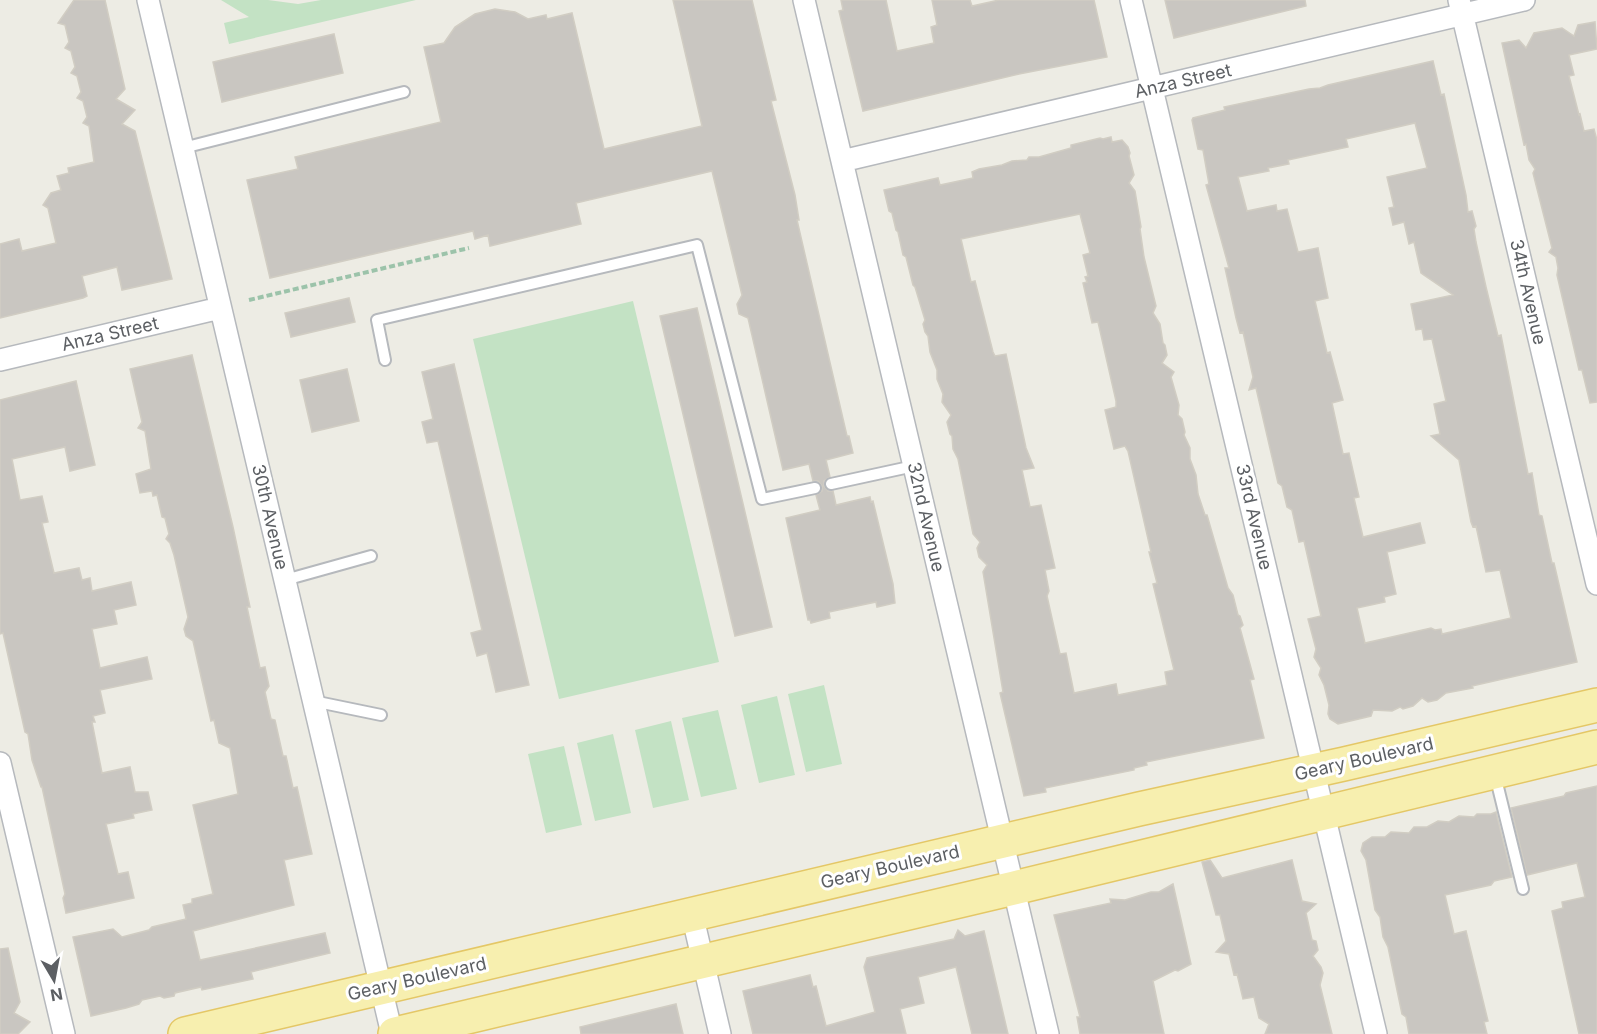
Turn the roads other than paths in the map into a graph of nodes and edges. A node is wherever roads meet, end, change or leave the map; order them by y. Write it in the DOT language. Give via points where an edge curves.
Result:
graph roads {
  1 [pos="148,0"];
  2 [pos="804,0"];
  3 [pos="1131,0"];
  4 [pos="1524,0"];
  5 [pos="1461,7"];
  6 [pos="1152,88"];
  7 [pos="404,92"];
  8 [pos="183,148"];
  9 [pos="842,161"];
  10 [pos="220,308"];
  11 [pos="0,360"];
  12 [pos="385,360"];
  13 [pos="914,466"];
  14 [pos="831,484"];
  15 [pos="815,488"];
  16 [pos="371,556"];
  17 [pos="285,580"];
  18 [pos="1597,581"];
  19 [pos="313,701"];
  20 [pos="1597,705"];
  21 [pos="381,715"];
  22 [pos="1597,747"];
  23 [pos="0,763"];
  24 [pos="1313,771"];
  25 [pos="1494,771"];
  26 [pos="1323,813"];
  27 [pos="1003,841"];
  28 [pos="1014,888"];
  29 [pos="1523,888"];
  30 [pos="692,914"];
  31 [pos="703,961"];
  32 [pos="381,987"];
  33 [pos="64,1034"];
  34 [pos="185,1034"];
  35 [pos="393,1034"];
  36 [pos="720,1034"];
  37 [pos="1048,1034"];
  38 [pos="1376,1034"];
  1 -- 8 [label="street, 30th Avenue"];
  2 -- 9 [label="street, 32nd Avenue"];
  3 -- 6 [label="street, 33rd Avenue"];
  4 -- 5 [label="street, Anza Street"];
  5 -- 6 [label="street, Anza Street"];
  5 -- 18 [label="street, 34th Avenue"];
  6 -- 9 [label="street, Anza Street"];
  6 -- 24 [label="street, 33rd Avenue"];
  7 -- 8 [label="lane"];
  8 -- 10 [label="street, 30th Avenue"];
  9 -- 13 [label="street, 32nd Avenue"];
  10 -- 11 [label="street, Anza Street"];
  10 -- 17 [label="street, 30th Avenue"];
  12 -- 15 [label="lane" via="377,320 697,245 762,499"];
  13 -- 14 [label="lane"];
  13 -- 27 [label="street, 32nd Avenue"];
  16 -- 17 [label="lane"];
  17 -- 19 [label="street, 30th Avenue"];
  19 -- 21 [label="lane"];
  19 -- 32 [label="street, 30th Avenue"];
  20 -- 24 [label="main road, Geary Boulevard"];
  22 -- 25 [label="main road"];
  23 -- 33 [label="street"];
  24 -- 26 [label="street, 33rd Avenue"];
  24 -- 27 [label="main road, Geary Boulevard"];
  25 -- 26 [label="main road"];
  25 -- 29 [label="lane"];
  26 -- 28 [label="main road"];
  26 -- 38 [label="street, 33rd Avenue"];
  27 -- 28 [label="street, 32nd Avenue"];
  27 -- 30 [label="main road, Geary Boulevard"];
  28 -- 31 [label="main road"];
  28 -- 37 [label="street, 32nd Avenue"];
  30 -- 31 [label="street"];
  30 -- 32 [label="main road, Geary Boulevard"];
  31 -- 35 [label="main road"];
  31 -- 36 [label="street"];
  32 -- 34 [label="main road, Geary Boulevard"];
  32 -- 35 [label="street, 30th Avenue"];
}
